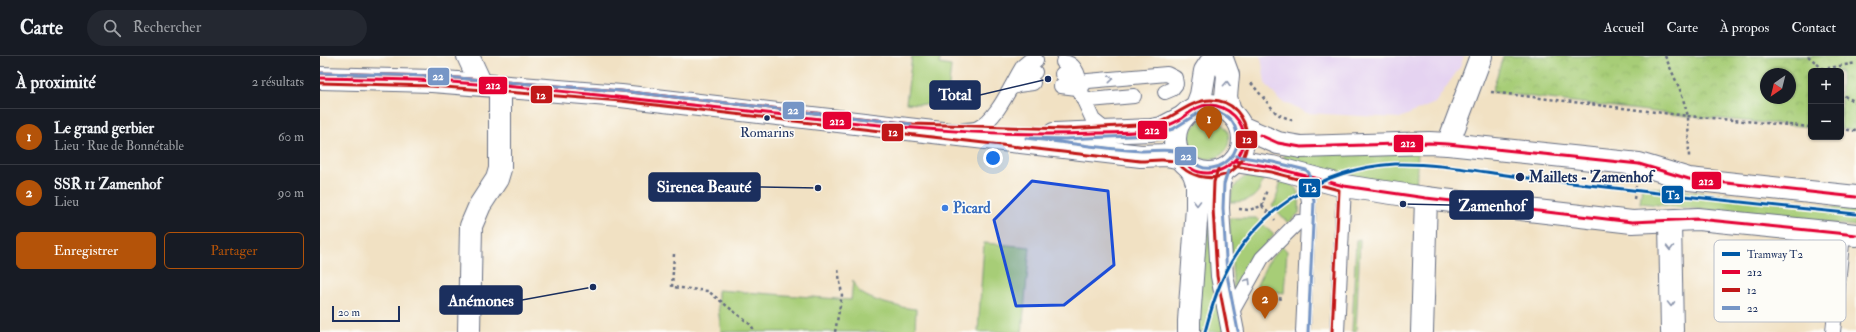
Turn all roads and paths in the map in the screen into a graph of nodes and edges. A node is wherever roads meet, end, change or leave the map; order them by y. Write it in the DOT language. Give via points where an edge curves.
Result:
graph roads {
  1 [pos="468,56"];
  2 [pos="1214,56"];
  3 [pos="1221,56"];
  4 [pos="1481,56"];
  5 [pos="1664,56"];
  6 [pos="1808,56"];
  7 [pos="1856,63"];
  8 [pos="1822,68"];
  9 [pos="1833,68"];
  10 [pos="1034,72"];
  11 [pos="320,78"];
  12 [pos="1247,78"];
  13 [pos="491,85"];
  14 [pos="1468,90"];
  15 [pos="1081,92"];
  16 [pos="1165,92"];
  17 [pos="1844,95"];
  18 [pos="1134,96"];
  19 [pos="1856,102"];
  20 [pos="1190,112"];
  21 [pos="1688,116"];
  22 [pos="1236,120"];
  23 [pos="1298,123"];
  24 [pos="999,127"];
  25 [pos="1808,127"];
  26 [pos="913,128"];
  27 [pos="1844,129"];
  28 [pos="1856,130"];
  29 [pos="1108,132"];
  30 [pos="1448,144"];
  31 [pos="1185,162"];
  32 [pos="1639,164"];
  33 [pos="1229,166"];
  34 [pos="1304,175"];
  35 [pos="1689,179"];
  36 [pos="1268,184"];
  37 [pos="1344,186"];
  38 [pos="1856,197"];
  39 [pos="1426,198"];
  40 [pos="1249,210"];
  41 [pos="1670,221"];
  42 [pos="1308,222"];
  43 [pos="1632,222"];
  44 [pos="1849,235"];
  45 [pos="1846,253"];
  46 [pos="674,254"];
  47 [pos="838,269"];
  48 [pos="1835,322"];
  49 [pos="1231,323"];
  50 [pos="469,332"];
  51 [pos="755,332"];
  52 [pos="835,332"];
  53 [pos="1189,332"];
  54 [pos="1303,332"];
  55 [pos="1337,332"];
  56 [pos="1422,332"];
  57 [pos="1672,332"];
  58 [pos="1833,332"];
  1 -- 13 [label="main road"];
  2 -- 20 [label="main road" via="1205,71 1201,96"];
  22 -- 3 [label="main road, one-way" via="1226,97 1228,75"];
  4 -- 14 [label="main road"];
  5 -- 21 [label="path" via="1681,92"];
  6 -- 8 [label="path"];
  7 -- 9 [label="path"];
  10 -- 24 [label="lane" via="1024,74 1008,90"];
  11 -- 13 [label="main road"];
  12 -- 23 [label="path" via="1277,114"];
  13 -- 26 [label="main road" via="621,96"];
  13 -- 50 [label="main road" via="500,169 471,226"];
  14 -- 21 [label="path"];
  14 -- 30 [label="main road"];
  15 -- 15 [label="lane" via="1062,74 1071,65 1080,80"];
  15 -- 16 [label="lane, one-way" via="1083,84 1088,81 1167,74 1175,78 1176,84"];
  15 -- 18 [label="lane" via="1085,99 1090,100"];
  15 -- 29 [label="lane" via="1093,120"];
  17 -- 19 [label="path"];
  20 -- 22 [label="main road" via="1212,105 1222,108"];
  20 -- 29 [label="main road" via="1157,129"];
  20 -- 31 [label="main road" via="1178,126 1175,135 1176,148"];
  21 -- 25 [label="path"];
  21 -- 35 [label="path"];
  22 -- 30 [label="main road" via="1278,143 1301,147"];
  22 -- 33 [label="main road" via="1243,143 1240,154"];
  24 -- 26 [label="main road"];
  24 -- 26 [label="main road" via="962,130"];
  24 -- 29 [label="main road" via="1065,134"];
  24 -- 31 [label="main road" via="1142,156 1167,155"];
  27 -- 28 [label="path"];
  30 -- 32 [label="main road"];
  31 -- 33 [label="main road" via="1205,173"];
  31 -- 53 [label="main road, one-way" via="1197,183"];
  32 -- 35 [label="main road"];
  32 -- 43 [label="path"];
  33 -- 34 [label="main road" via="1272,166"];
  33 -- 49 [label="main road" via="1219,183 1218,208 1222,276"];
  34 -- 37 [label="main road"];
  34 -- 42 [label="lane" via="1309,201"];
  35 -- 38 [label="main road"];
  36 -- 40 [label="path" via="1262,206"];
  37 -- 39 [label="main road"];
  37 -- 55 [label="lane"];
  39 -- 43 [label="main road"];
  39 -- 56 [label="main road"];
  41 -- 43 [label="main road"];
  41 -- 44 [label="main road" via="1698,219"];
  41 -- 57 [label="main road, one-way"];
  49 -- 42 [label="lane, one-way" via="1262,258 1298,222"];
  42 -- 54 [label="lane"];
  44 -- 45 [label="lane"];
  46 -- 51 [label="path" via="672,287 708,291 751,325"];
  47 -- 52 [label="path" via="842,295"];
  48 -- 58 [label="lane"];
}
